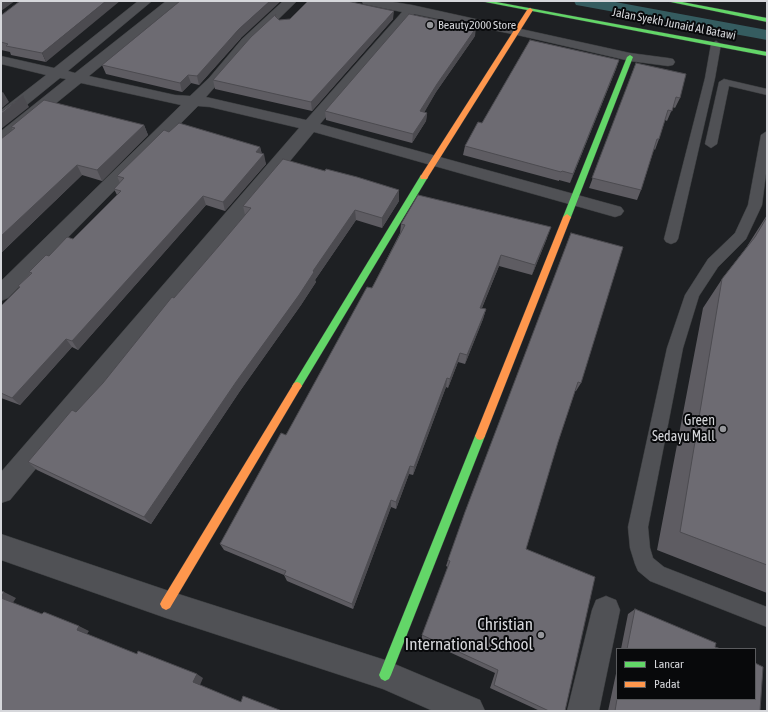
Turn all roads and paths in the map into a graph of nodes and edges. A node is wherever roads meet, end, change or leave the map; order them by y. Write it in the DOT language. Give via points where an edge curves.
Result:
graph roads {
  1 [pos="146,1"];
  2 [pos="174,1"];
  3 [pos="368,1"];
  4 [pos="483,1"];
  5 [pos="668,1"];
  6 [pos="298,4"];
  7 [pos="412,9"];
  8 [pos="530,10"];
  9 [pos="767,20"];
  10 [pos="517,31"];
  11 [pos="716,44"];
  12 [pos="767,54"];
  13 [pos="630,57"];
  14 [pos="1,60"];
  15 [pos="668,62"];
  16 [pos="1,73"];
  17 [pos="58,73"];
  18 [pos="77,77"];
  19 [pos="44,84"];
  20 [pos="63,88"];
  21 [pos="767,92"];
  22 [pos="193,101"];
  23 [pos="179,114"];
  24 [pos="1,118"];
  25 [pos="305,132"];
  26 [pos="767,135"];
  27 [pos="1,139"];
  28 [pos="711,144"];
  29 [pos="431,166"];
  30 [pos="570,205"];
  31 [pos="612,217"];
  32 [pos="671,239"];
  33 [pos="1,293"];
  34 [pos="1,491"];
  35 [pos="1,547"];
  36 [pos="166,604"];
  37 [pos="606,610"];
  38 [pos="767,617"];
  39 [pos="385,675"];
  40 [pos="469,711"];
  41 [pos="583,711"];
  1 -- 17 [label="street"];
  2 -- 18 [label="street"];
  3 -- 7 [label="street"];
  4 -- 8 [label="main road, Jalan Syekh Junaid Al Batawi"];
  5 -- 9 [label="main road"];
  6 -- 22 [label="street" via="239,67 214,81"];
  7 -- 10 [label="street"];
  7 -- 25 [label="street"];
  8 -- 10 [label="main road"];
  8 -- 11 [label="main road, Jalan Syekh Junaid Al Batawi"];
  10 -- 13 [label="street"];
  10 -- 29 [label="main road"];
  11 -- 12 [label="main road, Jalan Syekh Junaid Al Batawi"];
  11 -- 32 [label="lane"];
  13 -- 15 [label="street"];
  13 -- 30 [label="main road"];
  14 -- 17 [label="street"];
  16 -- 19 [label="street"];
  17 -- 18 [label="street"];
  17 -- 19 [label="street"];
  18 -- 20 [label="street"];
  18 -- 22 [label="street" via="175,100"];
  19 -- 20 [label="street"];
  19 -- 24 [label="street"];
  20 -- 23 [label="street"];
  20 -- 27 [label="street"];
  21 -- 28 [label="lane" via="724,82"];
  22 -- 23 [label="street"];
  22 -- 25 [label="street" via="210,102"];
  23 -- 25 [label="street" via="201,115"];
  23 -- 33 [label="street"];
  25 -- 29 [label="street"];
  25 -- 34 [label="street"];
  26 -- 38 [label="lane" via="756,205 741,236 713,263 692,295 675,348 638,527 645,564 656,574"];
  29 -- 30 [label="street"];
  29 -- 36 [label="main road"];
  30 -- 31 [label="street"];
  30 -- 39 [label="main road"];
  35 -- 36 [label="street"];
  36 -- 39 [label="street"];
  37 -- 41 [label="street"];
  39 -- 40 [label="street"];
}
